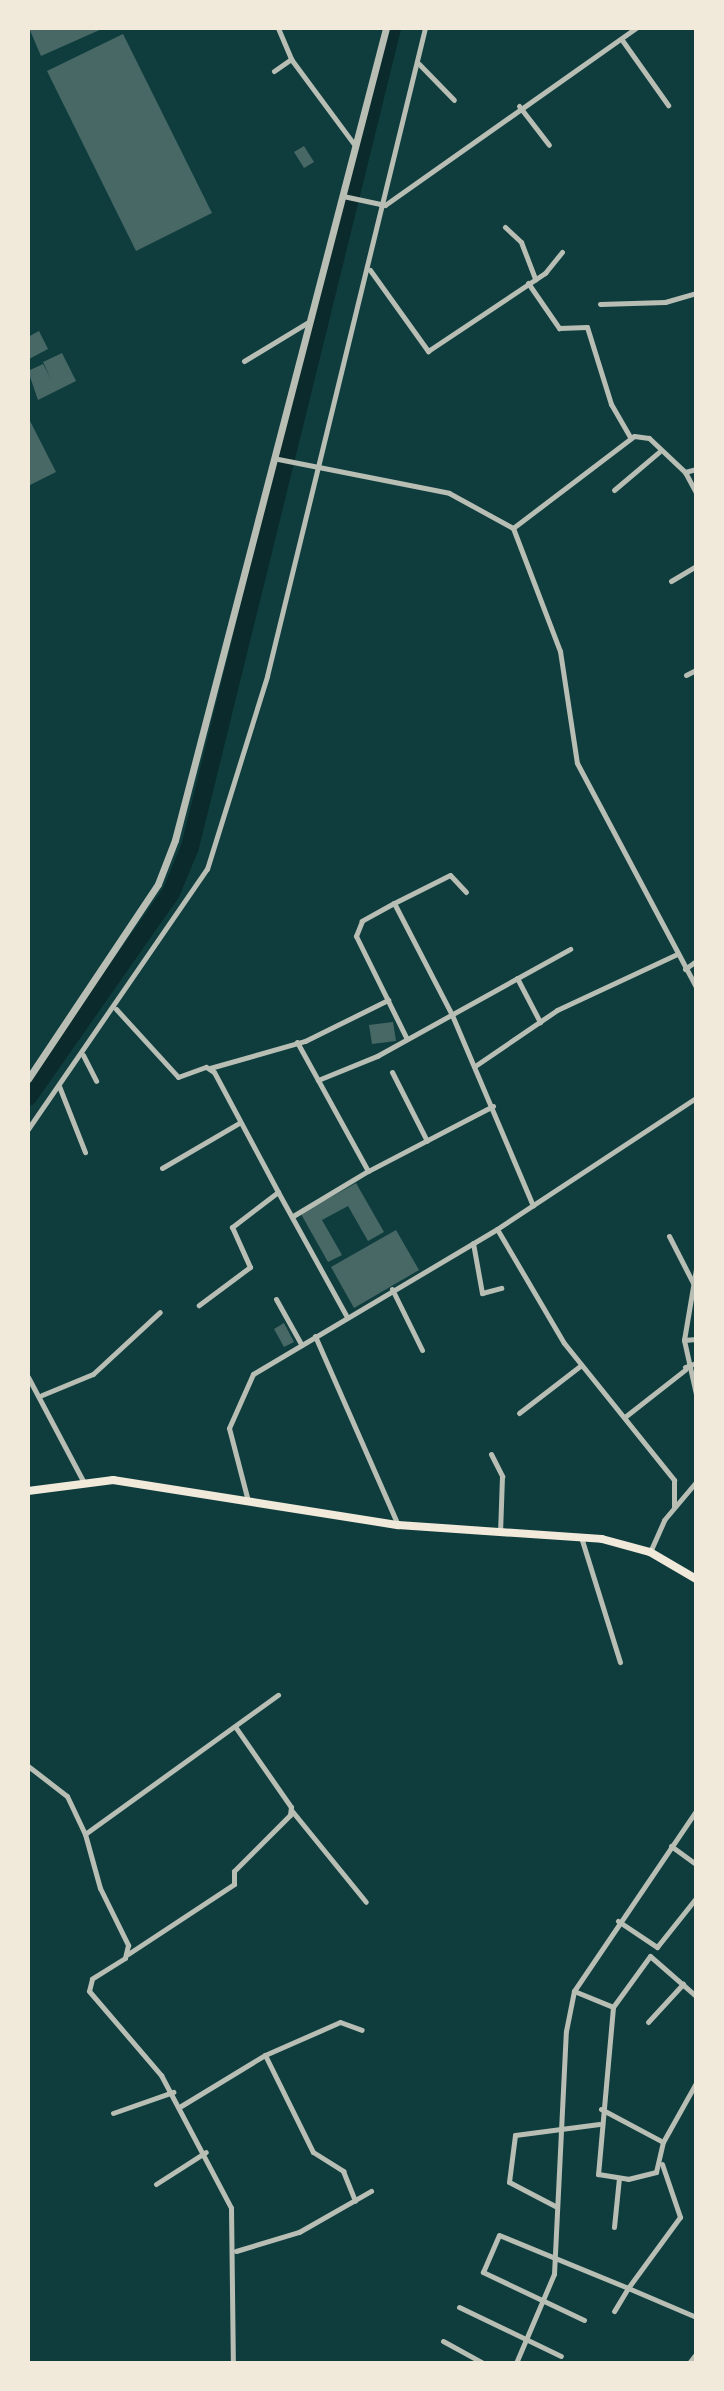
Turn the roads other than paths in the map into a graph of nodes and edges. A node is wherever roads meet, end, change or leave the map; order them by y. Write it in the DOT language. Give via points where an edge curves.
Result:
graph roads {
  1 [pos="278,28"];
  2 [pos="386,28"];
  3 [pos="425,28"];
  4 [pos="624,28"];
  5 [pos="636,28"];
  6 [pos="625,37"];
  7 [pos="291,59"];
  8 [pos="419,64"];
  9 [pos="274,71"];
  10 [pos="454,100"];
  11 [pos="668,105"];
  12 [pos="519,106"];
  13 [pos="548,145"];
  14 [pos="358,149"];
  15 [pos="346,196"];
  16 [pos="386,205"];
  17 [pos="505,228"];
  18 [pos="562,252"];
  19 [pos="370,270"];
  20 [pos="535,279"];
  21 [pos="528,283"];
  22 [pos="696,293"];
  23 [pos="600,304"];
  24 [pos="313,319"];
  25 [pos="244,361"];
  26 [pos="631,438"];
  27 [pos="659,452"];
  28 [pos="279,459"];
  29 [pos="321,465"];
  30 [pos="696,469"];
  31 [pos="685,472"];
  32 [pos="614,490"];
  33 [pos="696,492"];
  34 [pos="518,524"];
  35 [pos="696,566"];
  36 [pos="671,581"];
  37 [pos="696,670"];
  38 [pos="686,676"];
  39 [pos="466,892"];
  40 [pos="394,904"];
  41 [pos="570,949"];
  42 [pos="677,954"];
  43 [pos="695,962"];
  44 [pos="685,969"];
  45 [pos="517,978"];
  46 [pos="696,987"];
  47 [pos="388,1000"];
  48 [pos="116,1009"];
  49 [pos="452,1015"];
  50 [pos="540,1022"];
  51 [pos="407,1039"];
  52 [pos="297,1042"];
  53 [pos="83,1055"];
  54 [pos="475,1066"];
  55 [pos="210,1068"];
  56 [pos="392,1072"];
  57 [pos="28,1079"];
  58 [pos="318,1080"];
  59 [pos="96,1081"];
  60 [pos="59,1086"];
  61 [pos="696,1098"];
  62 [pos="493,1106"];
  63 [pos="239,1123"];
  64 [pos="28,1129"];
  65 [pos="427,1141"];
  66 [pos="85,1152"];
  67 [pos="162,1168"];
  68 [pos="368,1171"];
  69 [pos="278,1192"];
  70 [pos="533,1206"];
  71 [pos="293,1216"];
  72 [pos="497,1229"];
  73 [pos="669,1236"];
  74 [pos="473,1242"];
  75 [pos="696,1269"];
  76 [pos="693,1283"];
  77 [pos="500,1288"];
  78 [pos="392,1289"];
  79 [pos="276,1299"];
  80 [pos="199,1305"];
  81 [pos="160,1312"];
  82 [pos="692,1312"];
  83 [pos="346,1315"];
  84 [pos="315,1336"];
  85 [pos="690,1340"];
  86 [pos="301,1344"];
  87 [pos="422,1350"];
  88 [pos="696,1363"];
  89 [pos="580,1366"];
  90 [pos="686,1367"];
  91 [pos="28,1377"];
  92 [pos="694,1385"];
  93 [pos="696,1394"];
  94 [pos="42,1395"];
  95 [pos="519,1413"];
  96 [pos="626,1416"];
  97 [pos="491,1454"];
  98 [pos="83,1481"];
  99 [pos="696,1482"];
  100 [pos="28,1491"];
  101 [pos="248,1501"];
  102 [pos="674,1506"];
  103 [pos="398,1525"];
  104 [pos="500,1532"];
  105 [pos="581,1538"];
  106 [pos="650,1552"];
  107 [pos="696,1579"];
  108 [pos="620,1662"];
  109 [pos="278,1695"];
  110 [pos="236,1728"];
  111 [pos="28,1766"];
  112 [pos="292,1811"];
  113 [pos="696,1811"];
  114 [pos="85,1834"];
  115 [pos="671,1846"];
  116 [pos="696,1864"];
  117 [pos="696,1898"];
  118 [pos="366,1902"];
  119 [pos="618,1921"];
  120 [pos="657,1947"];
  121 [pos="128,1954"];
  122 [pos="650,1955"];
  123 [pos="682,1984"];
  124 [pos="574,1991"];
  125 [pos="696,1996"];
  126 [pos="613,2007"];
  127 [pos="648,2022"];
  128 [pos="362,2030"];
  129 [pos="265,2056"];
  130 [pos="696,2083"];
  131 [pos="173,2092"];
  132 [pos="181,2106"];
  133 [pos="601,2109"];
  134 [pos="113,2113"];
  135 [pos="598,2124"];
  136 [pos="562,2126"];
  137 [pos="663,2142"];
  138 [pos="206,2152"];
  139 [pos="662,2164"];
  140 [pos="619,2178"];
  141 [pos="156,2184"];
  142 [pos="371,2191"];
  143 [pos="355,2201"];
  144 [pos="557,2207"];
  145 [pos="614,2227"];
  146 [pos="236,2251"];
  147 [pos="555,2259"];
  148 [pos="628,2288"];
  149 [pos="545,2303"];
  150 [pos="459,2307"];
  151 [pos="614,2311"];
  152 [pos="696,2318"];
  153 [pos="584,2320"];
  154 [pos="528,2340"];
  155 [pos="443,2341"];
  156 [pos="696,2354"];
  157 [pos="561,2356"];
  158 [pos="233,2363"];
  159 [pos="483,2363"];
  160 [pos="516,2363"];
  161 [pos="690,2363"];
  1 -- 7 [label="street"];
  2 -- 14 [label="street"];
  3 -- 8 [label="street"];
  4 -- 6 [label="street"];
  5 -- 6 [label="street"];
  6 -- 11 [label="street"];
  6 -- 12 [label="street"];
  7 -- 9 [label="street"];
  7 -- 14 [label="street"];
  8 -- 10 [label="street"];
  8 -- 16 [label="street"];
  12 -- 13 [label="street"];
  12 -- 16 [label="street"];
  14 -- 15 [label="street"];
  15 -- 16 [label="street"];
  15 -- 24 [label="street"];
  16 -- 19 [label="street"];
  17 -- 20 [label="street" via="525,248"];
  18 -- 20 [label="street"];
  19 -- 21 [label="street" via="429,351"];
  19 -- 29 [label="street"];
  20 -- 21 [label="street"];
  21 -- 26 [label="street" via="559,328 587,327 611,404"];
  22 -- 23 [label="street" via="665,303"];
  24 -- 25 [label="street"];
  24 -- 28 [label="street"];
  26 -- 27 [label="street" via="644,435"];
  26 -- 34 [label="street"];
  27 -- 31 [label="street" via="678,459"];
  27 -- 32 [label="street"];
  28 -- 29 [label="street"];
  28 -- 57 [label="street" via="158,884"];
  29 -- 34 [label="street" via="449,493"];
  29 -- 48 [label="street" via="267,676 207,869"];
  30 -- 31 [label="street"];
  31 -- 33 [label="street"];
  34 -- 42 [label="street" via="560,652 577,763"];
  35 -- 36 [label="street"];
  37 -- 38 [label="street"];
  39 -- 40 [label="street" via="450,875"];
  40 -- 47 [label="street" via="356,931"];
  40 -- 49 [label="street"];
  41 -- 45 [label="street"];
  42 -- 44 [label="street"];
  42 -- 50 [label="street"];
  43 -- 44 [label="street"];
  44 -- 46 [label="street"];
  45 -- 49 [label="street"];
  45 -- 50 [label="street"];
  47 -- 51 [label="street"];
  47 -- 52 [label="street"];
  48 -- 53 [label="street"];
  48 -- 55 [label="street" via="178,1077"];
  49 -- 51 [label="street"];
  49 -- 54 [label="street"];
  50 -- 54 [label="street"];
  51 -- 58 [label="street"];
  52 -- 55 [label="street"];
  52 -- 58 [label="street"];
  53 -- 59 [label="street"];
  53 -- 60 [label="street"];
  54 -- 62 [label="street"];
  55 -- 63 [label="street"];
  56 -- 65 [label="street"];
  58 -- 68 [label="street"];
  60 -- 64 [label="street"];
  60 -- 66 [label="street"];
  61 -- 70 [label="street"];
  62 -- 65 [label="street"];
  62 -- 70 [label="street"];
  63 -- 67 [label="street"];
  63 -- 69 [label="street"];
  65 -- 68 [label="street"];
  68 -- 71 [label="street"];
  69 -- 71 [label="street"];
  69 -- 80 [label="street" via="232,1227 250,1267"];
  70 -- 72 [label="street"];
  71 -- 83 [label="street"];
  72 -- 74 [label="street"];
  72 -- 89 [label="street"];
  73 -- 76 [label="street"];
  74 -- 77 [label="street" via="482,1293"];
  74 -- 78 [label="street"];
  75 -- 76 [label="street"];
  76 -- 82 [label="street"];
  78 -- 83 [label="street"];
  78 -- 87 [label="street"];
  79 -- 86 [label="street"];
  81 -- 94 [label="street" via="93,1374"];
  82 -- 85 [label="street"];
  83 -- 84 [label="street"];
  84 -- 86 [label="street"];
  84 -- 103 [label="street"];
  85 -- 90 [label="street"];
  86 -- 101 [label="street" via="253,1374 232,1413 229,1428"];
  88 -- 90 [label="street"];
  89 -- 95 [label="street"];
  89 -- 96 [label="street"];
  90 -- 92 [label="street"];
  90 -- 96 [label="street"];
  91 -- 94 [label="street"];
  92 -- 93 [label="street"];
  94 -- 98 [label="street"];
  96 -- 102 [label="street" via="674,1480"];
  97 -- 104 [label="street" via="502,1476"];
  98 -- 100 [label="main road"];
  98 -- 101 [label="main road" via="148,1483"];
  99 -- 102 [label="street"];
  101 -- 103 [label="main road"];
  102 -- 106 [label="street"];
  103 -- 104 [label="main road"];
  104 -- 105 [label="main road"];
  105 -- 106 [label="main road"];
  105 -- 108 [label="street"];
  106 -- 107 [label="main road"];
  109 -- 110 [label="street"];
  110 -- 112 [label="street"];
  110 -- 114 [label="street"];
  111 -- 114 [label="street" via="67,1796"];
  112 -- 118 [label="street"];
  112 -- 121 [label="street" via="234,1871 234,1884"];
  113 -- 115 [label="street"];
  114 -- 121 [label="street"];
  115 -- 116 [label="street"];
  115 -- 119 [label="street"];
  117 -- 120 [label="street"];
  119 -- 120 [label="street"];
  119 -- 124 [label="street"];
  120 -- 122 [label="street"];
  121 -- 131 [label="street" via="92,1979 89,1991"];
  122 -- 123 [label="street"];
  122 -- 126 [label="street"];
  123 -- 125 [label="street"];
  123 -- 127 [label="street"];
  124 -- 126 [label="street"];
  124 -- 136 [label="street"];
  126 -- 133 [label="street"];
  128 -- 129 [label="street" via="343,2021"];
  129 -- 132 [label="street"];
  129 -- 143 [label="street" via="313,2152 343,2171"];
  130 -- 137 [label="street"];
  131 -- 132 [label="street"];
  131 -- 134 [label="street"];
  132 -- 138 [label="street"];
  133 -- 135 [label="street"];
  133 -- 137 [label="street"];
  135 -- 136 [label="street"];
  135 -- 140 [label="street" via="595,2171"];
  136 -- 144 [label="street"];
  136 -- 144 [label="street" via="515,2135 509,2182"];
  137 -- 139 [label="street"];
  138 -- 141 [label="street"];
  138 -- 146 [label="street" via="231,2208"];
  139 -- 140 [label="street" via="656,2172"];
  139 -- 148 [label="street" via="680,2217"];
  140 -- 145 [label="street"];
  142 -- 143 [label="street"];
  143 -- 146 [label="street" via="299,2232"];
  144 -- 147 [label="street"];
  146 -- 158 [label="street"];
  147 -- 148 [label="street"];
  147 -- 149 [label="street"];
  147 -- 149 [label="street" via="501,2233 482,2268"];
  148 -- 151 [label="street"];
  148 -- 152 [label="street"];
  149 -- 153 [label="street"];
  149 -- 154 [label="street"];
  150 -- 154 [label="street"];
  154 -- 157 [label="street"];
  154 -- 160 [label="street"];
  155 -- 159 [label="street"];
  156 -- 161 [label="street"];
}
